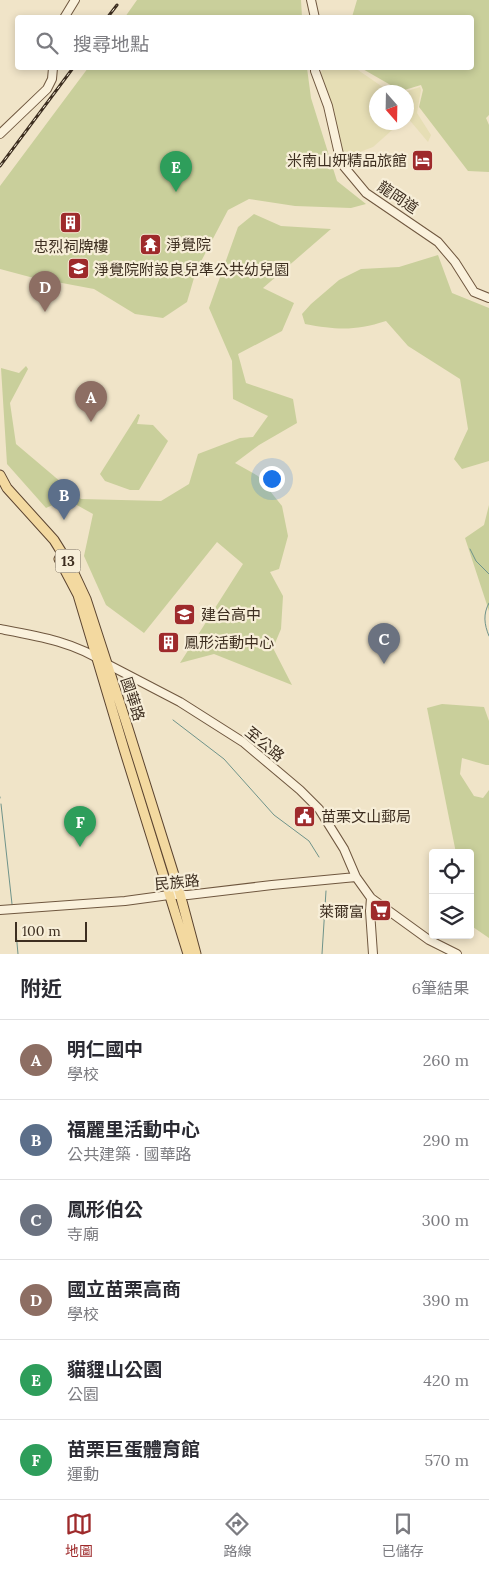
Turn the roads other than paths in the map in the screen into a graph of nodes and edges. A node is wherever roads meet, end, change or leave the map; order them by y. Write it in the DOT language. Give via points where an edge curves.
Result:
graph roads {
  1 [pos="75,0"];
  2 [pos="311,0"];
  3 [pos="66,15"];
  4 [pos="314,15"];
  5 [pos="53,70"];
  6 [pos="315,70"];
  7 [pos="0,134"];
  8 [pos="489,298"];
  9 [pos="0,475"];
  10 [pos="0,488"];
  11 [pos="52,542"];
  12 [pos="0,630"];
  13 [pos="96,657"];
  14 [pos="107,664"];
  15 [pos="356,877"];
  16 [pos="180,894"];
  17 [pos="169,895"];
  18 [pos="371,898"];
  19 [pos="0,910"];
  20 [pos="188,954"];
  21 [pos="196,954"];
  22 [pos="373,954"];
  23 [pos="457,954"];
  1 -- 3 [label="street"];
  2 -- 4 [label="street"];
  5 -- 7 [label="street" via="47,89"];
  6 -- 8 [label="street, 龍岡道" via="328,106 341,163 366,193 438,242 474,292"];
  9 -- 11 [label="main road, 國華路 / 13"];
  10 -- 11 [label="main road, 國華路 / 13"];
  11 -- 13 [label="main road, 國華路 / 13" via="78,595"];
  11 -- 14 [label="main road, 國華路 / 13" via="72,569 86,599"];
  12 -- 13 [label="street, 至公路" via="63,642"];
  13 -- 14 [label="street, 至公路"];
  13 -- 17 [label="main road, 國華路 / 13"];
  14 -- 15 [label="street, 至公路" via="212,721 243,742 300,790 325,818"];
  14 -- 16 [label="main road, 國華路 / 13"];
  15 -- 16 [label="street, 民族路"];
  15 -- 18 [label="street, 至公路"];
  16 -- 17 [label="street, 民族路"];
  16 -- 21 [label="main road, 國華路 / 13"];
  17 -- 19 [label="street, 民族路"];
  17 -- 20 [label="main road, 國華路 / 13"];
  18 -- 22 [label="street"];
  18 -- 23 [label="street, 至公路" via="429,940"];
}
